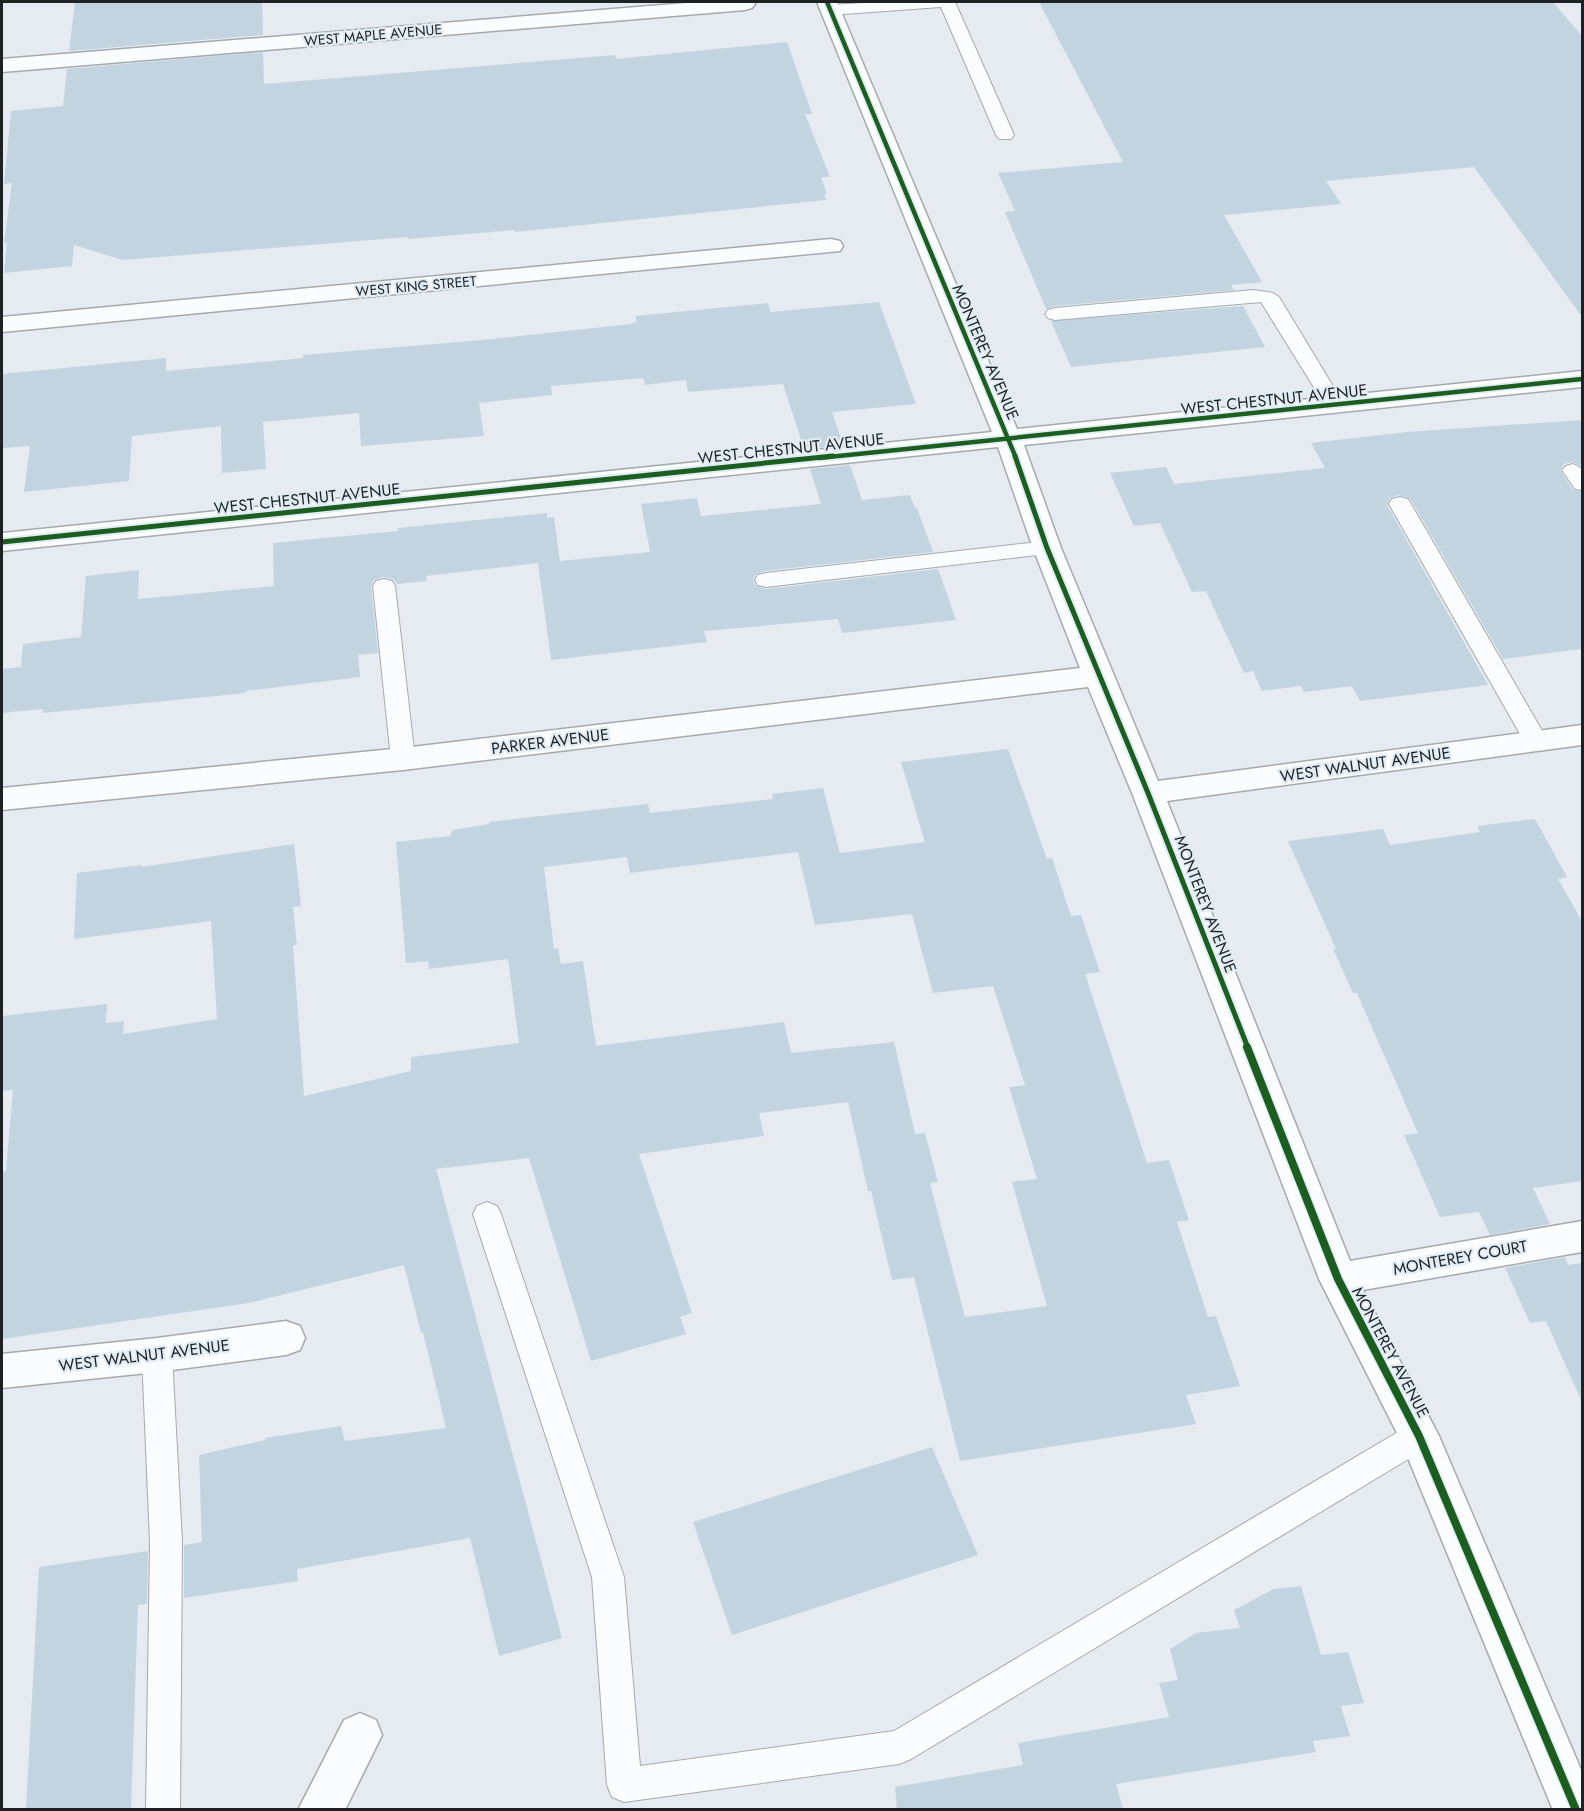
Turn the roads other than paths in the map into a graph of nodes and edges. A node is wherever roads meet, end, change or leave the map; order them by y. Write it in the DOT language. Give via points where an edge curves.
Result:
graph roads {
  1 [pos="940,2"];
  2 [pos="947,2"];
  3 [pos="745,4"];
  4 [pos="829,6"];
  5 [pos="2,66"];
  6 [pos="1005,135"];
  7 [pos="831,246"];
  8 [pos="1055,314"];
  9 [pos="2,325"];
  10 [pos="1582,380"];
  11 [pos="1335,406"];
  12 [pos="1008,440"];
  13 [pos="1400,504"];
  14 [pos="2,543"];
  15 [pos="1047,548"];
  16 [pos="765,580"];
  17 [pos="384,586"];
  18 [pos="1098,676"];
  19 [pos="1582,735"];
  20 [pos="1536,741"];
  21 [pos="403,759"];
  22 [pos="1148,793"];
  23 [pos="2,799"];
  24 [pos="487,1214"];
  25 [pos="1582,1236"];
  26 [pos="1338,1279"];
  27 [pos="286,1338"];
  28 [pos="157,1355"];
  29 [pos="2,1371"];
  30 [pos="1419,1436"];
  31 [pos="360,1735"];
  32 [pos="163,1809"];
  33 [pos="320,1809"];
  34 [pos="1576,1809"];
  1 -- 4 [label="lane"];
  2 -- 6 [label="lane"];
  3 -- 5 [label="street, WEST MAPLE AVENUE"];
  4 -- 12 [label="street, MONTEREY AVENUE"];
  7 -- 9 [label="street, WEST KING STREET"];
  8 -- 11 [label="lane" via="1266,297"];
  10 -- 11 [label="street, WEST CHESTNUT AVENUE"];
  11 -- 12 [label="street, WEST CHESTNUT AVENUE"];
  12 -- 14 [label="street, WEST CHESTNUT AVENUE"];
  12 -- 15 [label="street, MONTEREY AVENUE"];
  13 -- 20 [label="lane"];
  15 -- 16 [label="lane"];
  15 -- 18 [label="street, MONTEREY AVENUE"];
  17 -- 21 [label="lane"];
  18 -- 21 [label="street, PARKER AVENUE"];
  18 -- 22 [label="street, MONTEREY AVENUE"];
  19 -- 20 [label="street, WEST WALNUT AVENUE"];
  20 -- 22 [label="street, WEST WALNUT AVENUE"];
  21 -- 23 [label="street, PARKER AVENUE"];
  22 -- 26 [label="street, MONTEREY AVENUE"];
  24 -- 30 [label="lane" via="608,1577 624,1785 899,1747"];
  25 -- 26 [label="street, MONTEREY COURT"];
  26 -- 30 [label="street, MONTEREY AVENUE"];
  27 -- 28 [label="street, WEST WALNUT AVENUE"];
  28 -- 29 [label="street, WEST WALNUT AVENUE"];
  28 -- 32 [label="lane" via="166,1542"];
  30 -- 34 [label="street, MONTEREY AVENUE"];
  31 -- 33 [label="street"];
}
